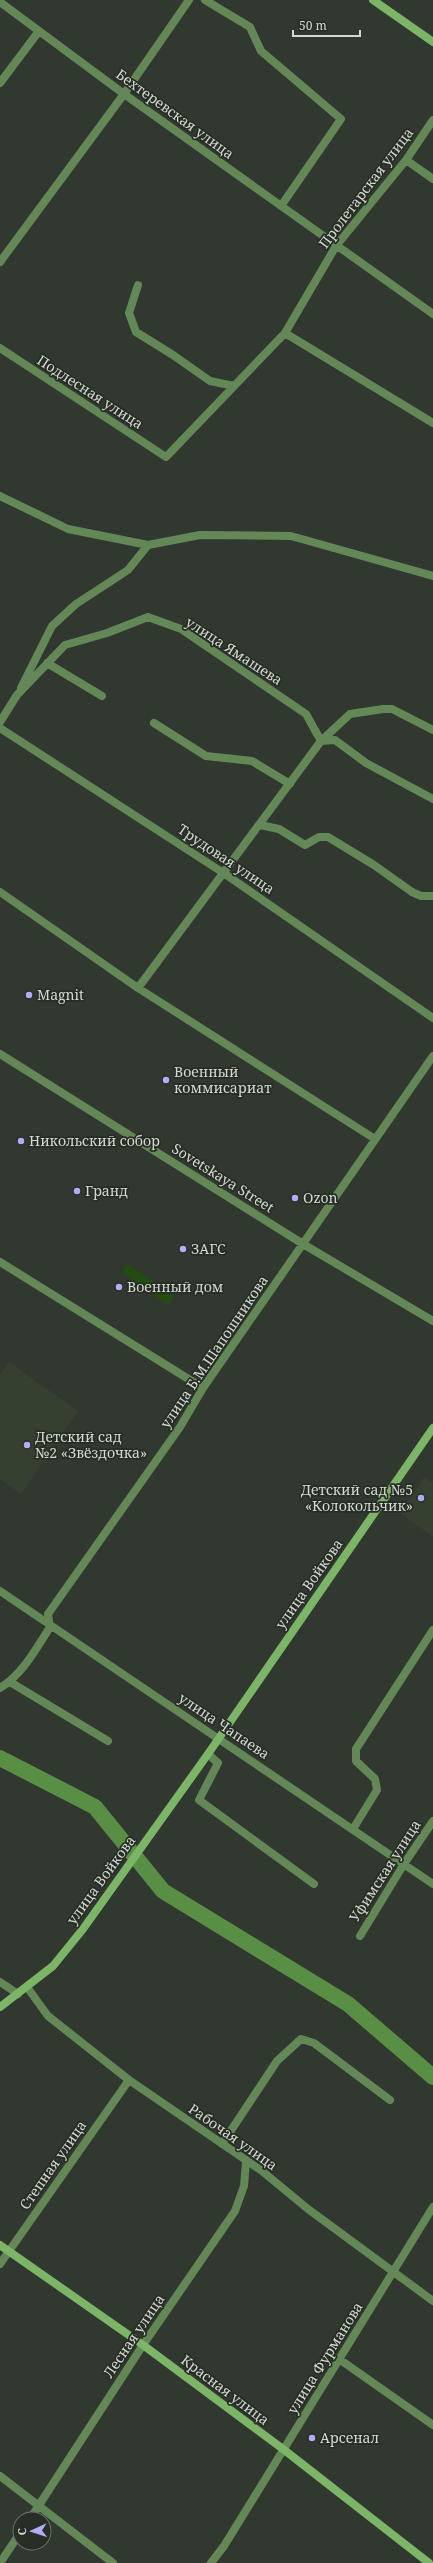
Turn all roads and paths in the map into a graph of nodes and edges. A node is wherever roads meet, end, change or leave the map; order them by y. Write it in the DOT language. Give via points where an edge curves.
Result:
graph roads {
  1 [pos="189,0"];
  2 [pos="205,0"];
  3 [pos="373,0"];
  4 [pos="0,2"];
  5 [pos="39,31"];
  6 [pos="433,42"];
  7 [pos="0,83"];
  8 [pos="124,94"];
  9 [pos="433,120"];
  10 [pos="406,160"];
  11 [pos="433,179"];
  12 [pos="281,206"];
  13 [pos="336,246"];
  14 [pos="0,262"];
  15 [pos="138,285"];
  16 [pos="433,314"];
  17 [pos="285,333"];
  18 [pos="0,348"];
  19 [pos="234,386"];
  20 [pos="433,423"];
  21 [pos="166,457"];
  22 [pos="0,496"];
  23 [pos="148,545"];
  24 [pos="433,576"];
  25 [pos="47,663"];
  26 [pos="18,696"];
  27 [pos="102,696"];
  28 [pos="0,722"];
  29 [pos="154,723"];
  30 [pos="0,728"];
  31 [pos="433,730"];
  32 [pos="321,741"];
  33 [pos="290,784"];
  34 [pos="433,799"];
  35 [pos="260,825"];
  36 [pos="225,874"];
  37 [pos="0,892"];
  38 [pos="433,896"];
  39 [pos="138,988"];
  40 [pos="433,1018"];
  41 [pos="0,1054"];
  42 [pos="433,1056"];
  43 [pos="375,1139"];
  44 [pos="303,1244"];
  45 [pos="0,1262"];
  46 [pos="433,1322"];
  47 [pos="203,1388"];
  48 [pos="433,1428"];
  49 [pos="0,1591"];
  50 [pos="50,1627"];
  51 [pos="433,1630"];
  52 [pos="10,1682"];
  53 [pos="0,1688"];
  54 [pos="219,1737"];
  55 [pos="108,1740"];
  56 [pos="208,1754"];
  57 [pos="433,1821"];
  58 [pos="353,1829"];
  59 [pos="404,1864"];
  60 [pos="314,1884"];
  61 [pos="433,1884"];
  62 [pos="360,1936"];
  63 [pos="0,1982"];
  64 [pos="27,1986"];
  65 [pos="18,1994"];
  66 [pos="0,2007"];
  67 [pos="129,2080"];
  68 [pos="390,2100"];
  69 [pos="222,2144"];
  70 [pos="246,2162"];
  71 [pos="433,2207"];
  72 [pos="0,2245"];
  73 [pos="8,2251"];
  74 [pos="0,2264"];
  75 [pos="394,2274"];
  76 [pos="433,2300"];
  77 [pos="143,2344"];
  78 [pos="339,2359"];
  79 [pos="433,2425"];
  80 [pos="283,2449"];
  81 [pos="0,2476"];
  82 [pos="38,2507"];
  83 [pos="35,2511"];
  84 [pos="12,2545"];
  85 [pos="0,2563"];
  86 [pos="113,2563"];
  87 [pos="211,2563"];
  88 [pos="429,2563"];
  1 -- 8 [label="street"];
  2 -- 12 [label="street" via="250,27 262,51 340,119"];
  3 -- 6 [label="main road"];
  4 -- 5 [label="street, Бехтеревская улица"];
  5 -- 7 [label="street"];
  5 -- 8 [label="street, Бехтеревская улица"];
  8 -- 12 [label="street, Бехтеревская улица"];
  8 -- 14 [label="street"];
  9 -- 10 [label="street, Пролетарская улица"];
  10 -- 11 [label="street"];
  10 -- 13 [label="street, Пролетарская улица"];
  12 -- 13 [label="street, Бехтеревская улица"];
  13 -- 16 [label="street, Бехтеревская улица"];
  13 -- 17 [label="street, Пролетарская улица"];
  15 -- 19 [label="street" via="129,313 136,332 210,382"];
  17 -- 19 [label="street, Пролетарская улица"];
  17 -- 20 [label="street"];
  18 -- 21 [label="street, Подлесная улица"];
  19 -- 21 [label="street, Пролетарская улица"];
  22 -- 23 [label="street" via="68,529"];
  23 -- 24 [label="street" via="200,535 292,536"];
  23 -- 26 [label="street" via="128,570 76,604 52,626"];
  25 -- 26 [label="street, улица Ямашева"];
  25 -- 27 [label="street"];
  25 -- 32 [label="street, улица Ямашева" via="65,645 107,634 148,617 180,629 306,714"];
  26 -- 28 [label="street, улица Ямашева"];
  29 -- 33 [label="street" via="206,756 252,761"];
  30 -- 36 [label="street, Трудовая улица"];
  31 -- 32 [label="street" via="392,709 384,708 350,714"];
  32 -- 33 [label="street"];
  32 -- 34 [label="street" via="335,740 366,763"];
  33 -- 35 [label="street"];
  35 -- 36 [label="street"];
  35 -- 38 [label="street" via="279,829 305,845 319,837 328,838 416,894"];
  36 -- 39 [label="street"];
  36 -- 40 [label="street, Трудовая улица"];
  37 -- 39 [label="street"];
  39 -- 43 [label="street"];
  41 -- 44 [label="street, Sovetskaya Street"];
  42 -- 43 [label="street, улица Б.М.Шапошникова"];
  43 -- 44 [label="street, улица Б.М.Шапошникова"];
  44 -- 46 [label="street, Sovetskaya Street"];
  44 -- 47 [label="street, улица Б.М.Шапошникова"];
  45 -- 47 [label="street"];
  47 -- 50 [label="street, улица Б.М.Шапошникова" via="180,1427 48,1614"];
  48 -- 54 [label="main road, улица Войкова"];
  49 -- 50 [label="street, улица Чапаева"];
  50 -- 52 [label="street"];
  50 -- 54 [label="street, улица Чапаева"];
  51 -- 58 [label="street" via="356,1749 356,1761 375,1779 377,1790"];
  52 -- 53 [label="street"];
  52 -- 55 [label="street"];
  54 -- 56 [label="main road, улица Войкова"];
  54 -- 58 [label="street, улица Чапаева"];
  56 -- 60 [label="street" via="218,1763 199,1800"];
  56 -- 64 [label="main road, улица Войкова" via="83,1929 53,1966"];
  57 -- 59 [label="street, Уфимская улица"];
  58 -- 59 [label="street, улица Чапаева"];
  59 -- 61 [label="street, улица Чапаева"];
  59 -- 62 [label="street, Уфимская улица"];
  63 -- 65 [label="street"];
  64 -- 65 [label="main road, улица Войкова"];
  64 -- 67 [label="street, Рабочая улица" via="48,2016"];
  65 -- 66 [label="main road, улица Войкова"];
  67 -- 69 [label="street, Рабочая улица"];
  67 -- 73 [label="street, Степная улица"];
  68 -- 69 [label="street" via="314,2043 301,2039 276,2061"];
  69 -- 70 [label="street, Рабочая улица"];
  70 -- 75 [label="street, Рабочая улица" via="262,2171"];
  70 -- 77 [label="street, Лесная улица" via="244,2186 235,2211"];
  71 -- 75 [label="street, улица Фурманова"];
  72 -- 73 [label="main road, Красная улица"];
  73 -- 74 [label="street, Степная улица"];
  73 -- 77 [label="main road, Красная улица"];
  75 -- 76 [label="street, Рабочая улица"];
  75 -- 78 [label="street, улица Фурманова"];
  77 -- 80 [label="main road, Красная улица"];
  77 -- 82 [label="street, Лесная улица"];
  78 -- 79 [label="street"];
  78 -- 80 [label="street, улица Фурманова"];
  80 -- 87 [label="street, улица Фурманова"];
  80 -- 88 [label="main road, Красная улица"];
  81 -- 82 [label="street"];
  82 -- 83 [label="street, Лесная улица"];
  82 -- 86 [label="street"];
  84 -- 85 [label="street"];
}
